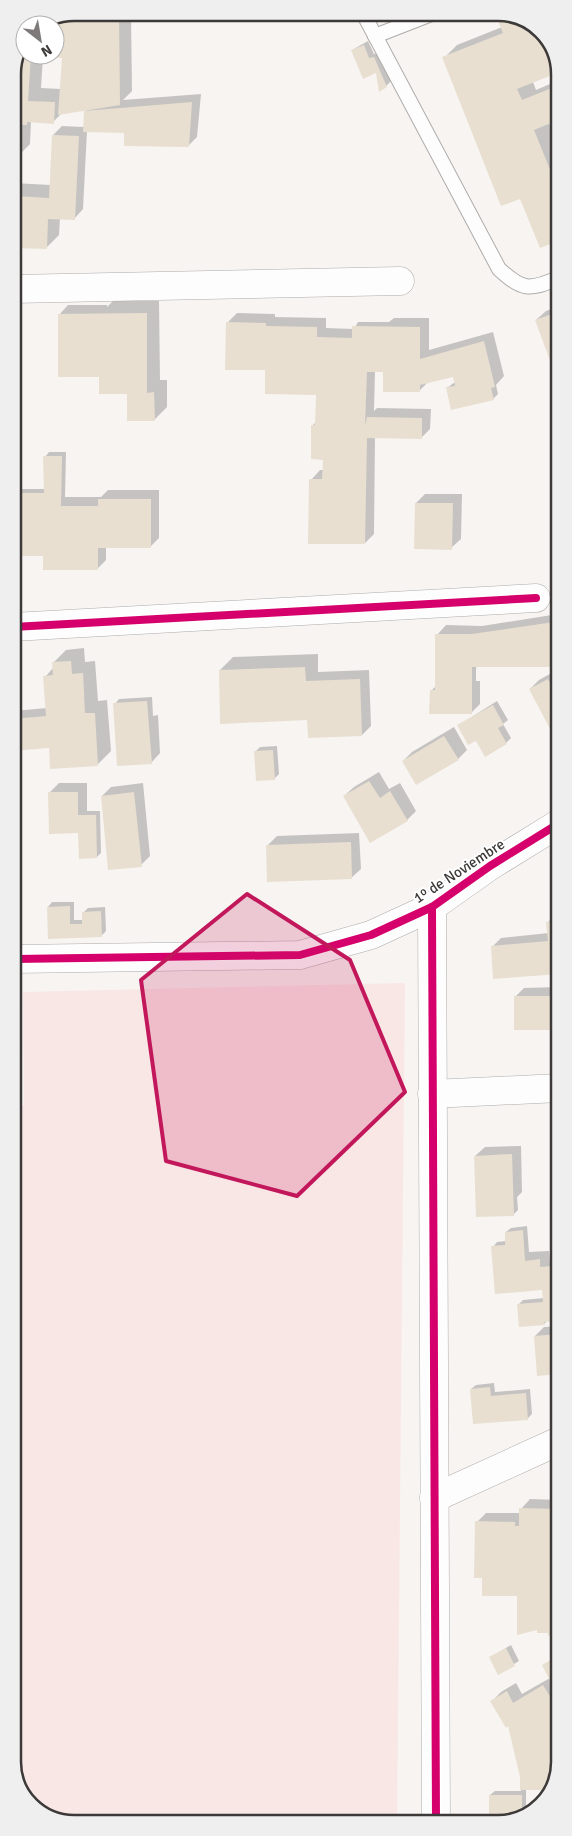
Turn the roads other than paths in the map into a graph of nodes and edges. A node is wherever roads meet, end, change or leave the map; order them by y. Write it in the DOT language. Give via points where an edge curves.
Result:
graph roads {
  1 [pos="367,21"];
  2 [pos="413,21"];
  3 [pos="375,36"];
  4 [pos="400,281"];
  5 [pos="551,281"];
  6 [pos="21,289"];
  7 [pos="536,598"];
  8 [pos="21,627"];
  9 [pos="551,828"];
  10 [pos="432,907"];
  11 [pos="21,959"];
  12 [pos="551,1088"];
  13 [pos="432,1094"];
  14 [pos="551,1445"];
  15 [pos="434,1498"];
  16 [pos="436,1815"];
  1 -- 3 [label="lane"];
  2 -- 3 [label="lane"];
  3 -- 5 [label="lane" via="498,269 516,285 540,286"];
  4 -- 6 [label="street"];
  7 -- 8 [label="street"];
  9 -- 10 [label="street, 1º de Noviembre"];
  10 -- 11 [label="street, 1º de Noviembre" via="371,935 300,955"];
  10 -- 13 [label="street"];
  12 -- 13 [label="street"];
  13 -- 15 [label="street"];
  14 -- 15 [label="street"];
  15 -- 16 [label="street"];
}
